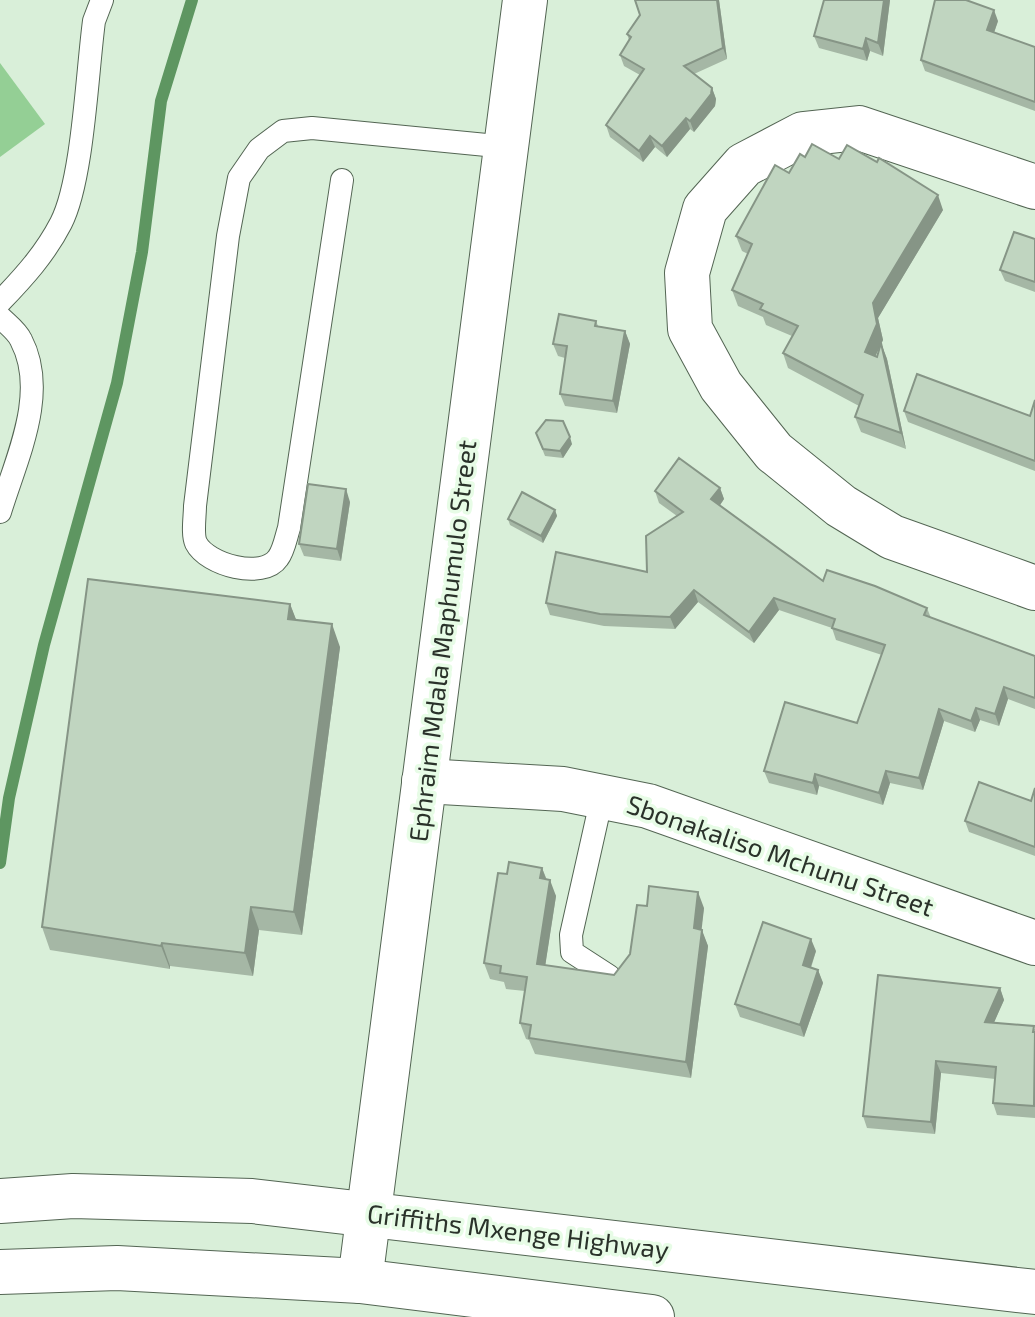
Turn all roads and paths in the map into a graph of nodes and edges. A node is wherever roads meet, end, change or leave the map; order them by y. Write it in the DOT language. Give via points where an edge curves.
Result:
graph roads {
  1 [pos="102,0"];
  2 [pos="525,0"];
  3 [pos="507,147"];
  4 [pos="342,180"];
  5 [pos="1035,187"];
  6 [pos="0,302"];
  7 [pos="0,317"];
  8 [pos="0,512"];
  9 [pos="1035,588"];
  10 [pos="424,781"];
  11 [pos="602,797"];
  12 [pos="1035,943"];
  13 [pos="609,976"];
  14 [pos="0,1201"];
  15 [pos="369,1214"];
  16 [pos="0,1272"];
  17 [pos="360,1281"];
  18 [pos="1035,1292"];
  19 [pos="652,1317"];
  1 -- 6 [label="lane" via="94,21 74,179 62,220 38,263"];
  2 -- 3 [label="street, Ephraim Mdala Maphumulo Street"];
  3 -- 4 [label="lane" via="312,128 283,131 259,149 239,178 195,506 195,541 206,556 225,564 264,568 278,559 289,528"];
  3 -- 10 [label="street, Ephraim Mdala Maphumulo Street"];
  5 -- 9 [label="street" via="859,128 803,134 744,165 705,209 687,273 690,329 721,386 774,452 841,506 892,537"];
  7 -- 8 [label="lane" via="21,338 33,377 28,418"];
  10 -- 11 [label="street, Sbonakaliso Mchunu Street" via="563,789"];
  10 -- 15 [label="street, Ephraim Mdala Maphumulo Street"];
  11 -- 12 [label="street, Sbonakaliso Mchunu Street" via="648,806"];
  11 -- 13 [label="lane" via="571,935 572,952"];
  14 -- 15 [label="street, Griffiths Mxenge Highway" via="73,1196 252,1201"];
  15 -- 17 [label="street, Ephraim Mdala Maphumulo Street"];
  15 -- 18 [label="street, Griffiths Mxenge Highway"];
  16 -- 17 [label="street" via="117,1268"];
  17 -- 19 [label="street"];
}
